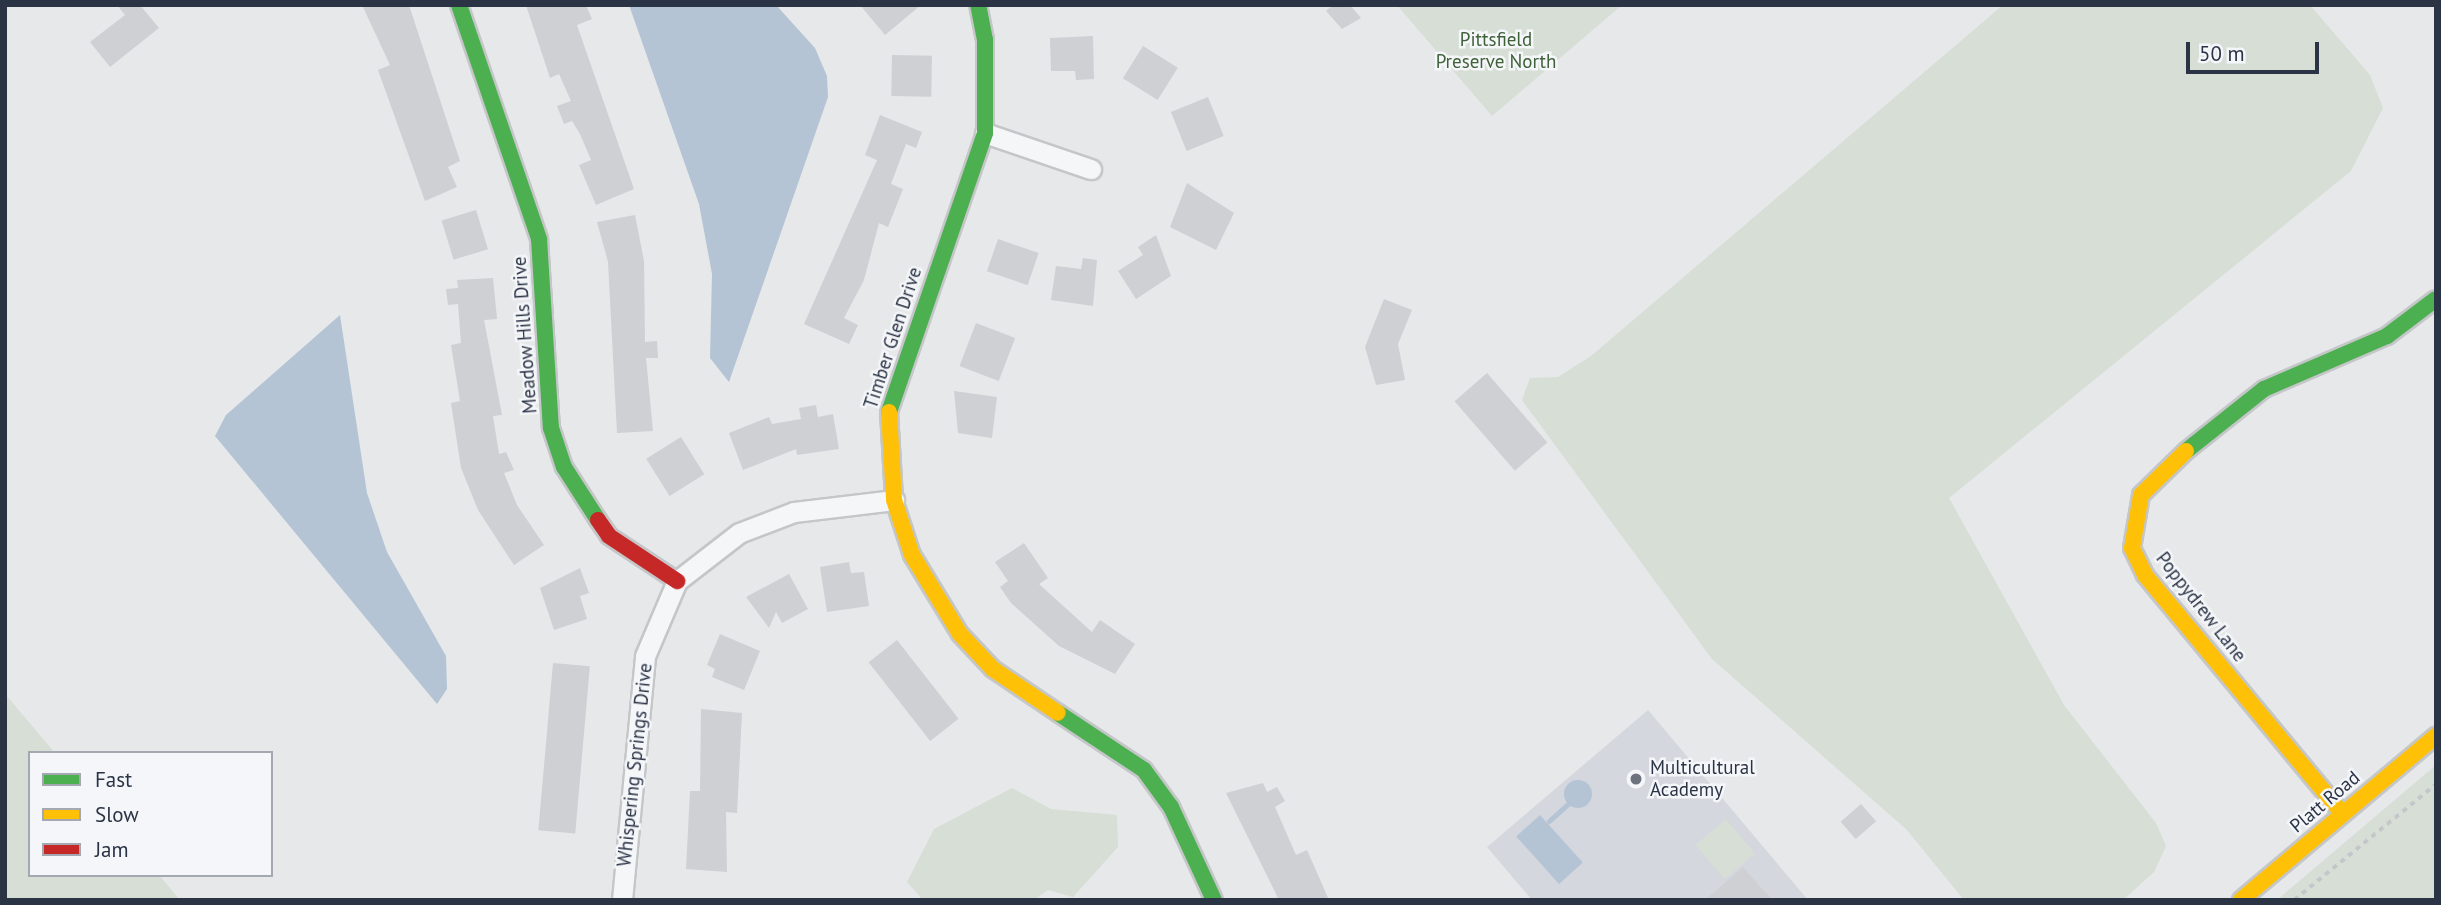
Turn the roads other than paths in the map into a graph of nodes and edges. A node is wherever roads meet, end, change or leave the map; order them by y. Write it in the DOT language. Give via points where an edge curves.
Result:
graph roads {
  1 [pos="459,5"];
  2 [pos="978,5"];
  3 [pos="985,132"];
  4 [pos="1091,169"];
  5 [pos="2436,299"];
  6 [pos="894,500"];
  7 [pos="677,581"];
  8 [pos="2436,736"];
  9 [pos="2343,814"];
  10 [pos="622,900"];
  11 [pos="1214,900"];
  12 [pos="2241,900"];
  1 -- 7 [label="street, Meadow Hills Drive" via="539,239 551,428 564,467 609,536"];
  2 -- 3 [label="street, Timber Glen Drive" via="985,40"];
  3 -- 4 [label="street"];
  3 -- 6 [label="street, Timber Glen Drive" via="888,415"];
  5 -- 9 [label="street, Poppydrew Lane" via="2387,336 2264,389 2161,470 2141,495 2133,523 2132,548 2145,575"];
  6 -- 7 [label="street, Whispering Springs Drive" via="794,512 740,533"];
  6 -- 11 [label="street, Timber Glen Drive" via="912,555 960,634 993,669 1144,770 1171,807"];
  7 -- 10 [label="street, Whispering Springs Drive" via="645,656"];
  8 -- 9 [label="street, Platt Road"];
  9 -- 12 [label="street, Platt Road"];
}
